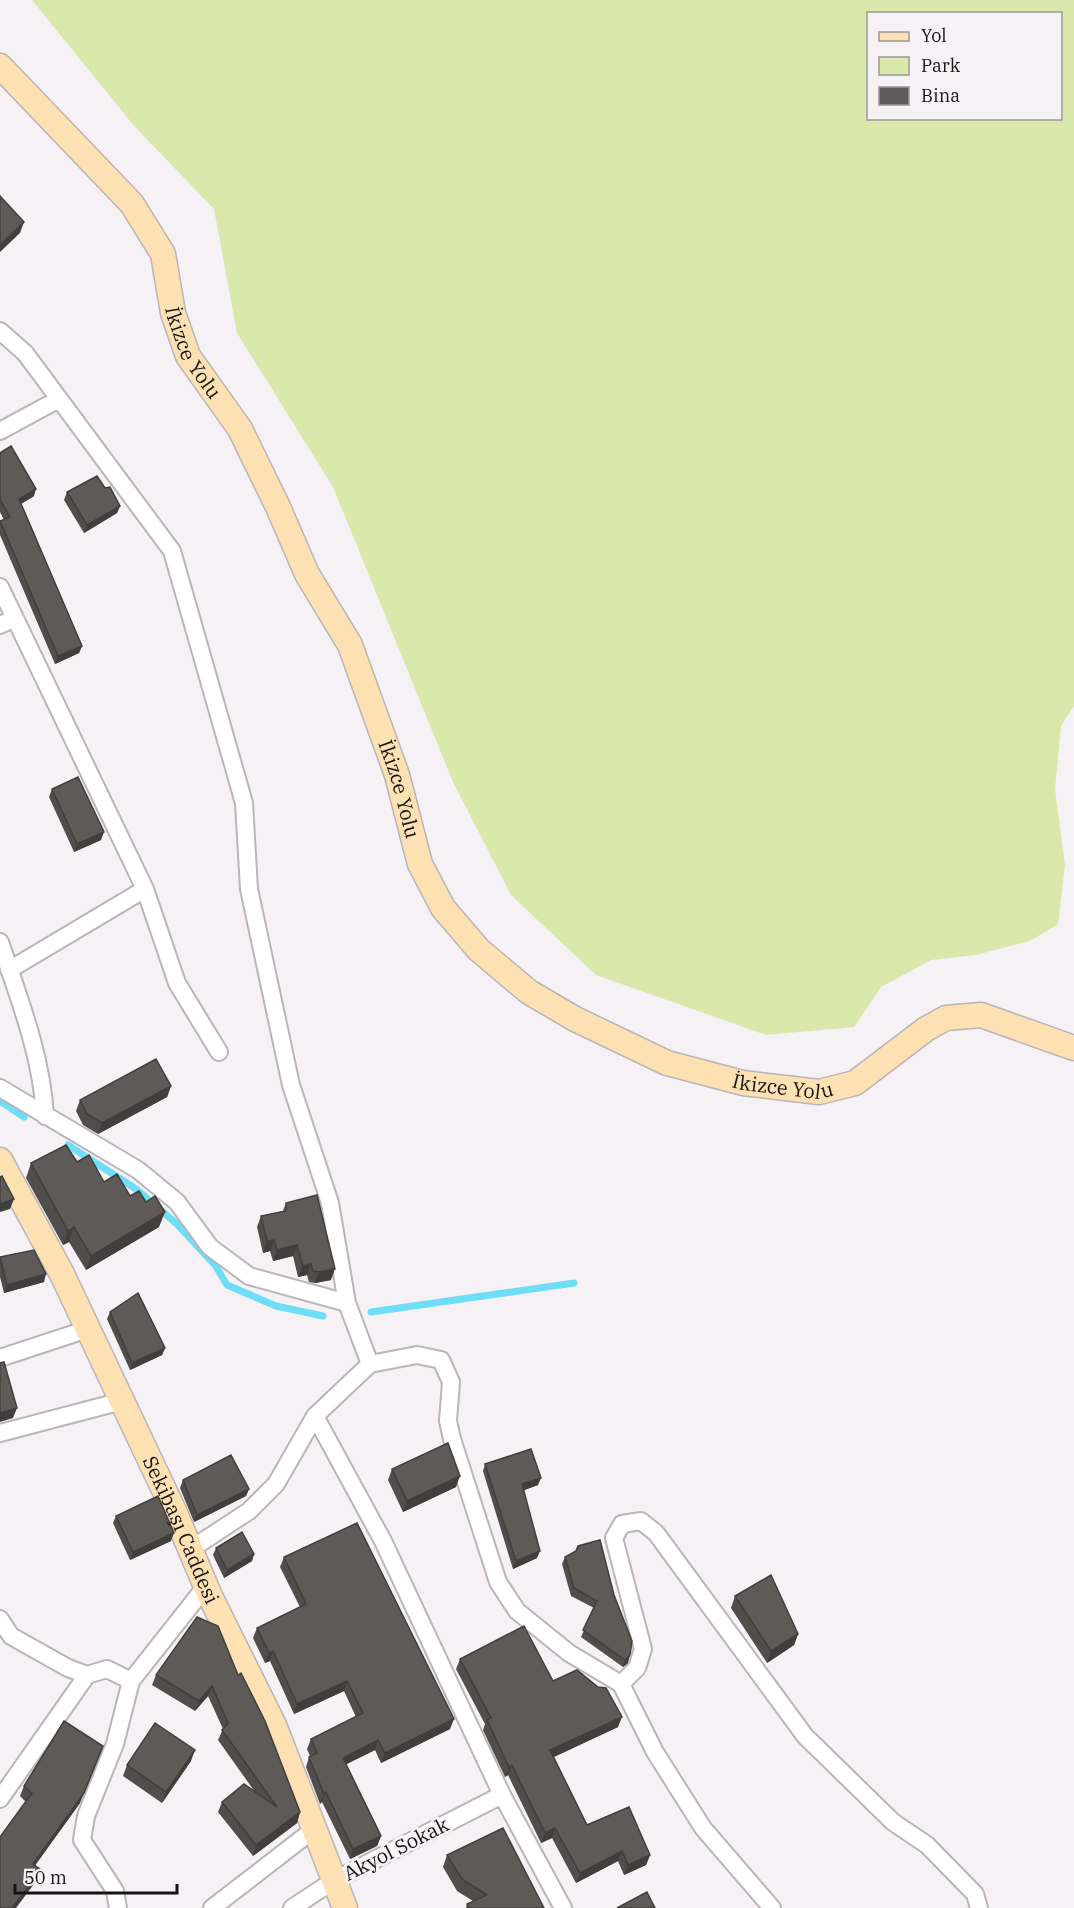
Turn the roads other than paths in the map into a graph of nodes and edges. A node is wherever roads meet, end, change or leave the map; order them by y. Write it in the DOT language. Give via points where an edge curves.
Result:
graph roads {
  1 [pos="0,66"];
  2 [pos="0,331"];
  3 [pos="59,399"];
  4 [pos="0,431"];
  5 [pos="0,587"];
  6 [pos="8,622"];
  7 [pos="145,889"];
  8 [pos="0,942"];
  9 [pos="9,970"];
  10 [pos="1074,1048"];
  11 [pos="219,1052"];
  12 [pos="0,1088"];
  13 [pos="45,1116"];
  14 [pos="0,1160"];
  15 [pos="347,1303"];
  16 [pos="88,1329"];
  17 [pos="0,1358"];
  18 [pos="370,1364"];
  19 [pos="122,1401"];
  20 [pos="315,1416"];
  21 [pos="0,1433"];
  22 [pos="192,1549"];
  23 [pos="206,1586"];
  24 [pos="0,1618"];
  25 [pos="87,1675"];
  26 [pos="131,1681"];
  27 [pos="621,1684"];
  28 [pos="502,1795"];
  29 [pos="0,1799"];
  30 [pos="313,1830"];
  31 [pos="333,1881"];
  32 [pos="118,1908"];
  33 [pos="212,1908"];
  34 [pos="292,1908"];
  35 [pos="345,1908"];
  36 [pos="563,1908"];
  37 [pos="772,1908"];
  38 [pos="979,1908"];
  1 -- 10 [label="street, İkizce Yolu" via="132,204 163,254 173,313 188,356 240,429 307,574 350,645 397,776 420,864 443,908 479,950 529,992 575,1019 667,1063 743,1083 819,1092 855,1083 946,1018 981,1015"];
  2 -- 3 [label="street" via="25,354"];
  3 -- 4 [label="street"];
  3 -- 15 [label="street" via="172,551 244,803 249,889 291,1085 330,1203"];
  5 -- 6 [label="street"];
  6 -- 7 [label="street"];
  7 -- 9 [label="street"];
  7 -- 11 [label="street" via="177,983"];
  8 -- 9 [label="street"];
  9 -- 13 [label="street" via="44,1095"];
  12 -- 13 [label="street"];
  13 -- 15 [label="street" via="138,1170 177,1202 210,1247 249,1276"];
  14 -- 16 [label="street, Sekibaşı Caddesi"];
  15 -- 18 [label="street"];
  16 -- 17 [label="street"];
  16 -- 19 [label="street, Sekibaşı Caddesi"];
  18 -- 20 [label="street"];
  18 -- 27 [label="street" via="417,1355 441,1360 451,1382 448,1421 452,1438 498,1582 517,1611 569,1653"];
  19 -- 21 [label="street"];
  19 -- 22 [label="street, Sekibaşı Caddesi"];
  20 -- 22 [label="street" via="276,1484 249,1511"];
  20 -- 28 [label="street" via="382,1541"];
  22 -- 23 [label="street, Sekibaşı Caddesi"];
  23 -- 26 [label="street"];
  23 -- 30 [label="street, Sekibaşı Caddesi" via="274,1725"];
  24 -- 25 [label="street" via="11,1636"];
  25 -- 26 [label="street" via="107,1669"];
  25 -- 29 [label="street"];
  26 -- 32 [label="street" via="115,1744 86,1816 82,1840 115,1891"];
  27 -- 37 [label="street" via="655,1752 703,1827"];
  27 -- 38 [label="street" via="637,1668 643,1649 614,1538 622,1524 641,1521 656,1533 805,1736 893,1822 927,1845 975,1894"];
  28 -- 31 [label="street, Akyol Sokak"];
  28 -- 36 [label="street"];
  30 -- 31 [label="street, Sekibaşı Caddesi"];
  30 -- 33 [label="street"];
  31 -- 34 [label="street, Akyol Sokak"];
  31 -- 35 [label="street, Sekibaşı Caddesi"];
}
